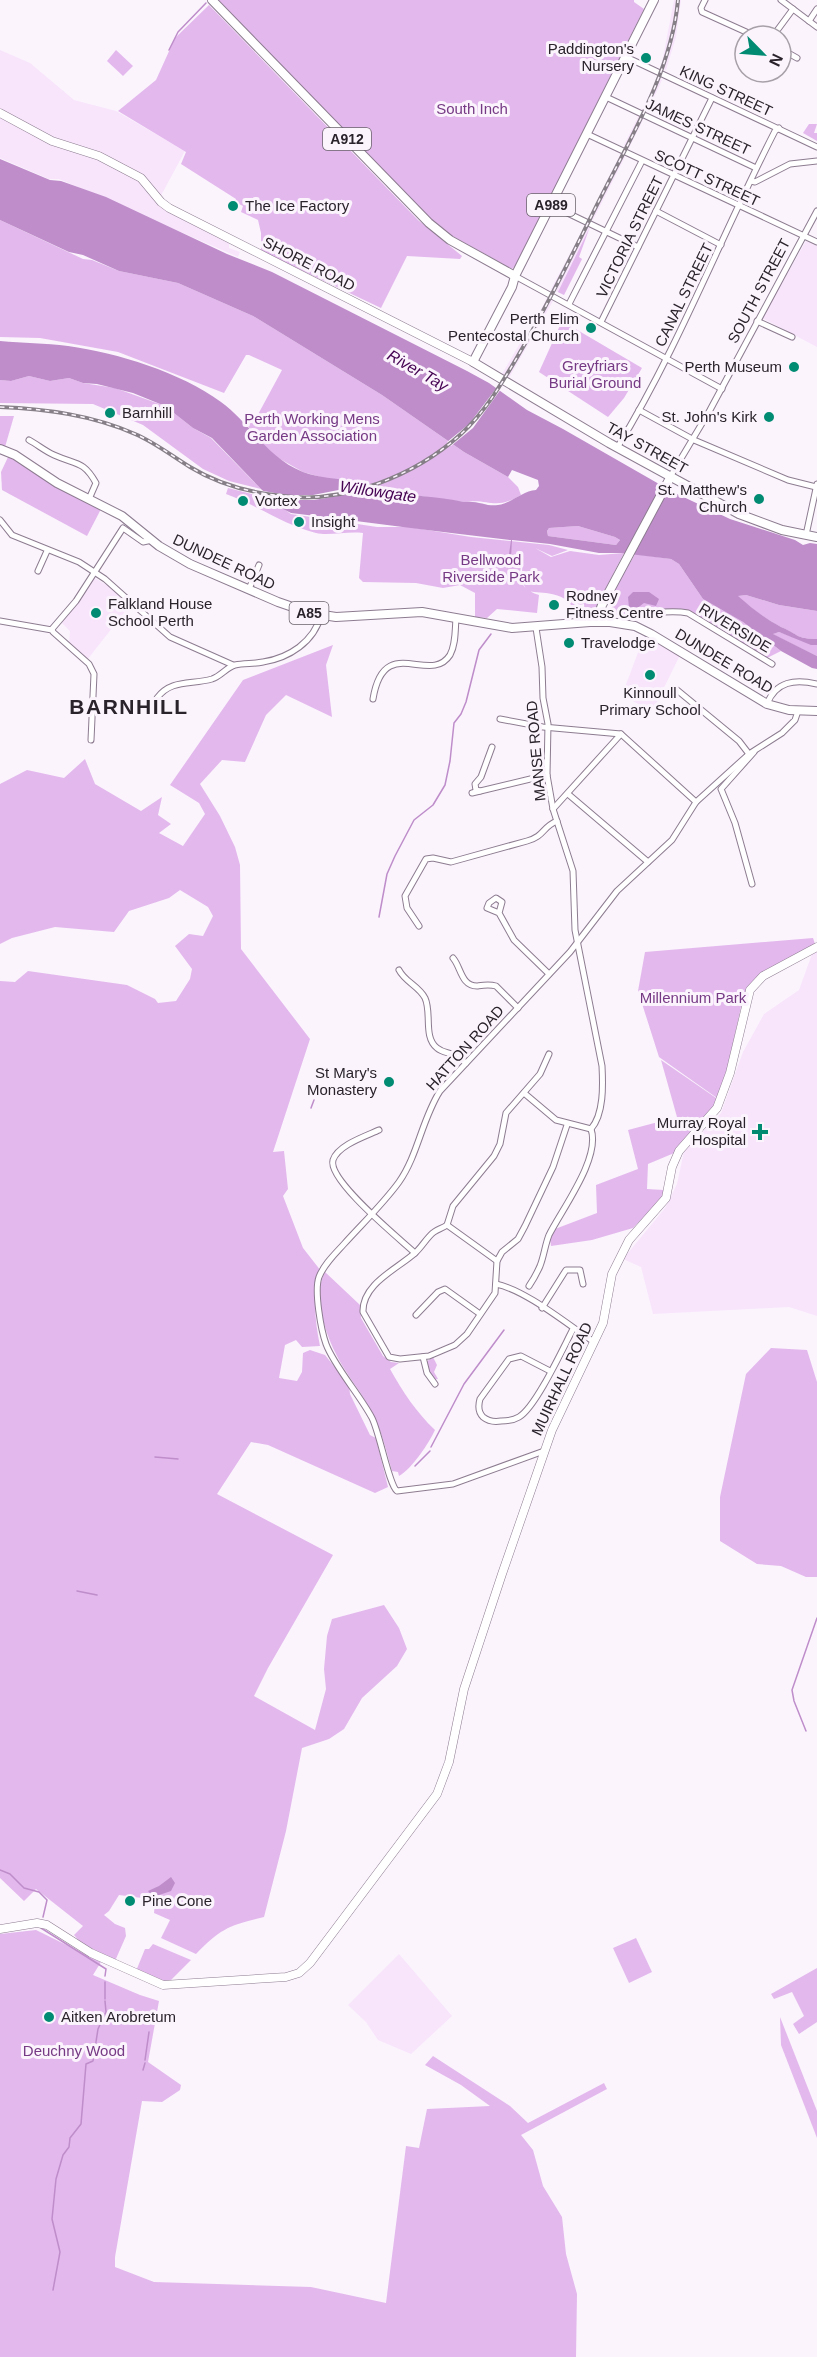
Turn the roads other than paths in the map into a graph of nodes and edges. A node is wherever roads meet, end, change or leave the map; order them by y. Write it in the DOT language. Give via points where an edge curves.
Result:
graph roads {
  1 [pos="212,0"];
  2 [pos="654,0"];
  3 [pos="705,0"];
  4 [pos="781,0"];
  5 [pos="793,9"];
  6 [pos="817,9"];
  7 [pos="809,21"];
  8 [pos="782,24"];
  9 [pos="733,26"];
  10 [pos="817,27"];
  11 [pos="793,56"];
  12 [pos="626,57"];
  13 [pos="797,58"];
  14 [pos="606,97"];
  15 [pos="712,98"];
  16 [pos="0,113"];
  17 [pos="779,128"];
  18 [pos="587,134"];
  19 [pos="693,138"];
  20 [pos="817,147"];
  21 [pos="642,161"];
  22 [pos="817,161"];
  23 [pos="756,168"];
  24 [pos="674,175"];
  25 [pos="751,182"];
  26 [pos="551,205"];
  27 [pos="739,206"];
  28 [pos="656,211"];
  29 [pos="817,211"];
  30 [pos="606,232"];
  31 [pos="803,237"];
  32 [pos="817,242"];
  33 [pos="721,245"];
  34 [pos="638,247"];
  35 [pos="515,276"];
  36 [pos="569,304"];
  37 [pos="758,321"];
  38 [pos="601,322"];
  39 [pos="792,337"];
  40 [pos="666,358"];
  41 [pos="473,362"];
  42 [pos="722,388"];
  43 [pos="639,410"];
  44 [pos="694,440"];
  45 [pos="29,441"];
  46 [pos="617,447"];
  47 [pos="0,449"];
  48 [pos="668,481"];
  49 [pos="817,485"];
  50 [pos="89,499"];
  51 [pos="0,520"];
  52 [pos="806,536"];
  53 [pos="817,537"];
  54 [pos="152,540"];
  55 [pos="47,551"];
  56 [pos="260,565"];
  57 [pos="38,572"];
  58 [pos="94,572"];
  59 [pos="249,589"];
  60 [pos="605,600"];
  61 [pos="321,615"];
  62 [pos="456,618"];
  63 [pos="0,621"];
  64 [pos="596,622"];
  65 [pos="613,623"];
  66 [pos="536,627"];
  67 [pos="52,630"];
  68 [pos="772,664"];
  69 [pos="233,665"];
  70 [pos="817,684"];
  71 [pos="677,690"];
  72 [pos="157,698"];
  73 [pos="373,699"];
  74 [pos="767,704"];
  75 [pos="798,711"];
  76 [pos="817,711"];
  77 [pos="500,719"];
  78 [pos="548,727"];
  79 [pos="621,734"];
  80 [pos="91,740"];
  81 [pos="492,747"];
  82 [pos="751,752"];
  83 [pos="547,775"];
  84 [pos="480,791"];
  85 [pos="472,793"];
  86 [pos="568,794"];
  87 [pos="696,802"];
  88 [pos="553,809"];
  89 [pos="557,821"];
  90 [pos="648,862"];
  91 [pos="752,884"];
  92 [pos="499,913"];
  93 [pos="420,926"];
  94 [pos="578,940"];
  95 [pos="817,947"];
  96 [pos="453,958"];
  97 [pos="399,970"];
  98 [pos="549,975"];
  99 [pos="518,1008"];
  100 [pos="549,1054"];
  101 [pos="466,1064"];
  102 [pos="524,1093"];
  103 [pos="567,1125"];
  104 [pos="591,1129"];
  105 [pos="379,1130"];
  106 [pos="372,1214"];
  107 [pos="447,1225"];
  108 [pos="415,1253"];
  109 [pos="497,1261"];
  110 [pos="496,1284"];
  111 [pos="583,1284"];
  112 [pos="529,1286"];
  113 [pos="542,1308"];
  114 [pos="480,1314"];
  115 [pos="417,1315"];
  116 [pos="573,1329"];
  117 [pos="594,1342"];
  118 [pos="423,1357"];
  119 [pos="550,1371"];
  120 [pos="435,1384"];
  121 [pos="544,1451"];
  122 [pos="0,1929"];
  1 -- 35 [label="main road, A912" via="429,223 450,240"];
  2 -- 12 [label="main road, A989"];
  3 -- 9 [label="street" via="701,10"];
  4 -- 5 [label="street"];
  5 -- 7 [label="street"];
  5 -- 8 [label="street"];
  6 -- 7 [label="street"];
  7 -- 10 [label="street"];
  11 -- 13 [label="street"];
  12 -- 14 [label="main road, A989"];
  12 -- 15 [label="street, KING STREET"];
  14 -- 18 [label="main road, A989"];
  14 -- 19 [label="street, JAMES STREET"];
  15 -- 17 [label="street, KING STREET"];
  15 -- 19 [label="street, VICTORIA STREET"];
  16 -- 41 [label="street, SHORE ROAD" via="52,141 99,156 141,178 169,208"];
  17 -- 20 [label="street, KING STREET"];
  17 -- 23 [label="street, CANAL STREET"];
  18 -- 21 [label="street, SCOTT STREET"];
  18 -- 26 [label="main road, A989"];
  19 -- 23 [label="street, JAMES STREET"];
  19 -- 24 [label="street, VICTORIA STREET"];
  21 -- 24 [label="street, SCOTT STREET"];
  21 -- 30 [label="street"];
  22 -- 25 [label="street" via="790,164"];
  23 -- 25 [label="street, CANAL STREET"];
  24 -- 27 [label="street, SCOTT STREET"];
  24 -- 28 [label="street, VICTORIA STREET"];
  25 -- 27 [label="street, CANAL STREET"];
  26 -- 30 [label="street"];
  26 -- 35 [label="main road, A989"];
  27 -- 31 [label="street, SCOTT STREET"];
  27 -- 33 [label="street, CANAL STREET"];
  28 -- 33 [label="street"];
  28 -- 34 [label="street, VICTORIA STREET"];
  29 -- 31 [label="street, SOUTH STREET"];
  30 -- 34 [label="street"];
  30 -- 36 [label="street"];
  31 -- 32 [label="street, SCOTT STREET"];
  31 -- 37 [label="street, SOUTH STREET"];
  33 -- 40 [label="street, CANAL STREET"];
  34 -- 38 [label="street, VICTORIA STREET"];
  35 -- 36 [label="street"];
  35 -- 41 [label="main road, A989"];
  36 -- 38 [label="street"];
  37 -- 39 [label="street"];
  37 -- 42 [label="street, SOUTH STREET"];
  38 -- 40 [label="street"];
  40 -- 42 [label="street"];
  40 -- 43 [label="street, CANAL STREET"];
  41 -- 46 [label="main road, TAY STREET"];
  42 -- 44 [label="street, SOUTH STREET"];
  43 -- 44 [label="street"];
  43 -- 46 [label="street, CANAL STREET"];
  44 -- 48 [label="street, SOUTH STREET"];
  44 -- 49 [label="street" via="781,477"];
  45 -- 50 [label="street" via="89,470 96,483"];
  46 -- 48 [label="main road, TAY STREET"];
  47 -- 50 [label="main road, DUNDEE ROAD / A85"];
  48 -- 52 [label="main road, TAY STREET" via="683,483 764,524"];
  48 -- 60 [label="main road, SOUTH STREET"];
  49 -- 52 [label="street"];
  50 -- 54 [label="main road, DUNDEE ROAD / A85" via="123,516"];
  51 -- 55 [label="street" via="12,535"];
  52 -- 53 [label="main road, TAY STREET"];
  54 -- 58 [label="street" via="143,542 123,528"];
  54 -- 59 [label="main road, DUNDEE ROAD / A85" via="190,564"];
  55 -- 57 [label="street"];
  55 -- 58 [label="street" via="79,562"];
  56 -- 59 [label="street"];
  58 -- 67 [label="street" via="76,602"];
  58 -- 69 [label="street" via="170,637"];
  59 -- 61 [label="main road, DUNDEE ROAD / A85"];
  60 -- 64 [label="main road, SOUTH STREET"];
  60 -- 65 [label="main road"];
  61 -- 62 [label="main road, DUNDEE ROAD / A85" via="422,612"];
  61 -- 69 [label="street" via="310,636 295,651 263,662"];
  62 -- 66 [label="main road, DUNDEE ROAD / A85" via="495,626"];
  62 -- 73 [label="street" via="454,642 447,658 439,664 393,665 380,676"];
  63 -- 67 [label="street"];
  64 -- 65 [label="main road, DUNDEE ROAD / A85"];
  64 -- 66 [label="main road, DUNDEE ROAD / A85"];
  65 -- 68 [label="street, RIVERSIDE" via="628,617 688,613"];
  65 -- 74 [label="main road, DUNDEE ROAD / A85" via="647,631"];
  66 -- 78 [label="street, MANSE ROAD"];
  67 -- 80 [label="street" via="89,664 94,674"];
  69 -- 72 [label="street" via="212,679 174,684"];
  70 -- 74 [label="street" via="782,684"];
  71 -- 82 [label="street"];
  74 -- 75 [label="main road, DUNDEE ROAD / A85"];
  75 -- 76 [label="main road, A85"];
  75 -- 82 [label="street" via="782,733"];
  77 -- 78 [label="street"];
  78 -- 79 [label="street"];
  78 -- 83 [label="street, MANSE ROAD"];
  79 -- 86 [label="street"];
  79 -- 87 [label="street"];
  81 -- 84 [label="street" via="475,783"];
  82 -- 87 [label="street, HATTON ROAD"];
  82 -- 91 [label="street" via="721,789"];
  83 -- 84 [label="street"];
  83 -- 88 [label="street, MANSE ROAD"];
  84 -- 85 [label="street"];
  86 -- 88 [label="street"];
  86 -- 90 [label="street"];
  87 -- 90 [label="street, HATTON ROAD" via="681,829"];
  88 -- 89 [label="street, MANSE ROAD"];
  89 -- 93 [label="street" via="548,824 538,838 451,862 426,859 405,896 407,908"];
  89 -- 94 [label="street, MANSE ROAD" via="573,871"];
  90 -- 94 [label="street, HATTON ROAD" via="617,891"];
  92 -- 98 [label="street" via="514,940"];
  94 -- 98 [label="street, HATTON ROAD"];
  94 -- 104 [label="street, MANSE ROAD" via="603,1077 600,1104"];
  95 -- 117 [label="street, MUIRHALL ROAD" via="763,976 750,990 717,1108 680,1151 672,1167 666,1198 620,1254 612,1274 606,1313"];
  96 -- 99 [label="street" via="467,982 474,986 496,986"];
  97 -- 101 [label="street" via="403,981 425,998 433,1045"];
  98 -- 99 [label="street, HATTON ROAD"];
  99 -- 101 [label="street, HATTON ROAD"];
  100 -- 102 [label="street" via="540,1074"];
  101 -- 106 [label="street, HATTON ROAD" via="433,1102 407,1169"];
  102 -- 103 [label="street" via="551,1117"];
  102 -- 107 [label="street" via="505,1116 494,1156 453,1206"];
  103 -- 104 [label="street"];
  103 -- 109 [label="street" via="553,1167 525,1226"];
  104 -- 112 [label="street, MANSE ROAD" via="592,1143 585,1167 550,1233 541,1265"];
  105 -- 106 [label="street" via="345,1147 333,1160 336,1174"];
  106 -- 108 [label="street"];
  106 -- 121 [label="street, HATTON ROAD" via="324,1267 317,1291 326,1346 374,1422 392,1487 400,1492 453,1484"];
  107 -- 108 [label="street" via="435,1231"];
  107 -- 109 [label="street"];
  108 -- 118 [label="street" via="368,1293 363,1312 389,1357"];
  109 -- 110 [label="street"];
  110 -- 113 [label="street" via="513,1289"];
  110 -- 114 [label="street" via="494,1295"];
  111 -- 113 [label="street" via="580,1270 566,1270"];
  113 -- 116 [label="street"];
  114 -- 115 [label="street" via="445,1289"];
  114 -- 118 [label="street" via="457,1344"];
  116 -- 117 [label="street"];
  116 -- 119 [label="street"];
  117 -- 121 [label="street, MUIRHALL ROAD"];
  118 -- 120 [label="street"];
  119 -- 119 [label="street" via="519,1417 495,1422 481,1415 480,1399 509,1359 521,1356"];
  121 -- 122 [label="street, MUIRHALL ROAD" via="464,1689 449,1762 436,1794 304,1969 295,1975 267,1979 163,1985 91,1953 47,1925"];
}
